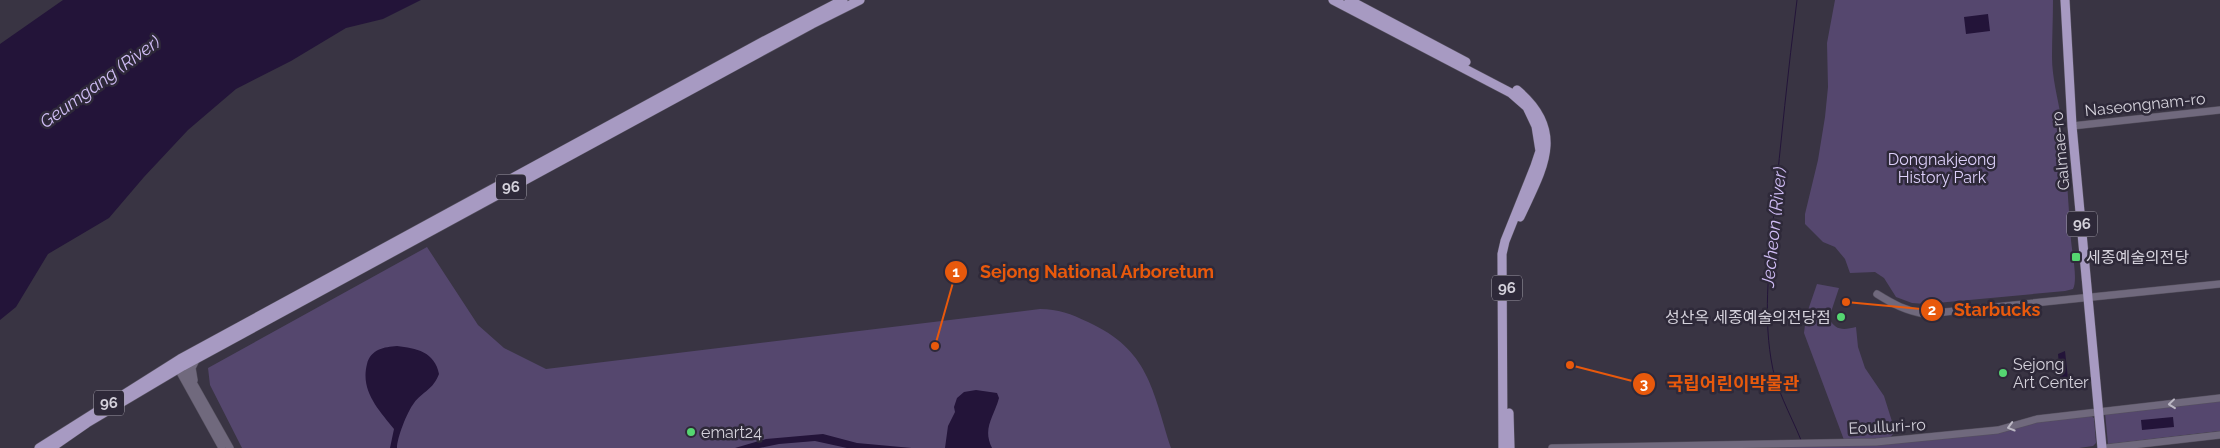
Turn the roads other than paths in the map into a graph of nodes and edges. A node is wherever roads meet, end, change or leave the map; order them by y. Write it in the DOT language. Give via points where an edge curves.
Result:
graph roads {
  1 [pos="843,0"];
  2 [pos="860,0"];
  3 [pos="1333,0"];
  4 [pos="1350,0"];
  5 [pos="2065,0"];
  6 [pos="1492,79"];
  7 [pos="2220,110"];
  8 [pos="2072,126"];
  9 [pos="1542,137"];
  10 [pos="2220,284"];
  11 [pos="1877,294"];
  12 [pos="2088,297"];
  13 [pos="197,358"];
  14 [pos="179,364"];
  15 [pos="164,376"];
  16 [pos="192,385"];
  17 [pos="2220,398"];
  18 [pos="2099,412"];
  19 [pos="2220,435"];
  20 [pos="39,448"];
  21 [pos="51,448"];
  22 [pos="222,448"];
  23 [pos="230,448"];
  24 [pos="1503,448"];
  25 [pos="1510,448"];
  26 [pos="1552,448"];
  27 [pos="2102,448"];
  28 [pos="2106,448"];
  1 -- 14 [label="main road, 96"];
  2 -- 13 [label="main road, 96"];
  3 -- 6 [label="main road, 96"];
  4 -- 6 [label="main road, 96"];
  5 -- 8 [label="main road, Galmae-ro / 96"];
  6 -- 9 [label="main road, 96" via="1513,91 1527,107"];
  7 -- 8 [label="street, Naseongnam-ro"];
  8 -- 12 [label="main road, Galmae-ro / 96"];
  9 -- 24 [label="main road, 96" via="1535,166 1502,254"];
  9 -- 25 [label="main road, 96" via="1546,156 1542,170 1512,235 1507,256"];
  10 -- 12 [label="street"];
  11 -- 12 [label="street" via="1894,305 1925,314"];
  12 -- 18 [label="main road, Galmae-ro / 96"];
  13 -- 14 [label="main road, 96"];
  13 -- 16 [label="street" via="192,368"];
  14 -- 15 [label="main road, 96"];
  14 -- 16 [label="street"];
  14 -- 20 [label="main road, 96"];
  15 -- 16 [label="street" via="178,376"];
  15 -- 21 [label="main road, 96"];
  16 -- 22 [label="street"];
  16 -- 23 [label="street"];
  17 -- 18 [label="street, Eoulluri-ro, one-way"];
  18 -- 26 [label="street, Eoulluri-ro, one-way" via="2037,419 1998,430 1876,442"];
  18 -- 27 [label="main road, Galmae-ro / 96"];
  19 -- 28 [label="street"];
}
